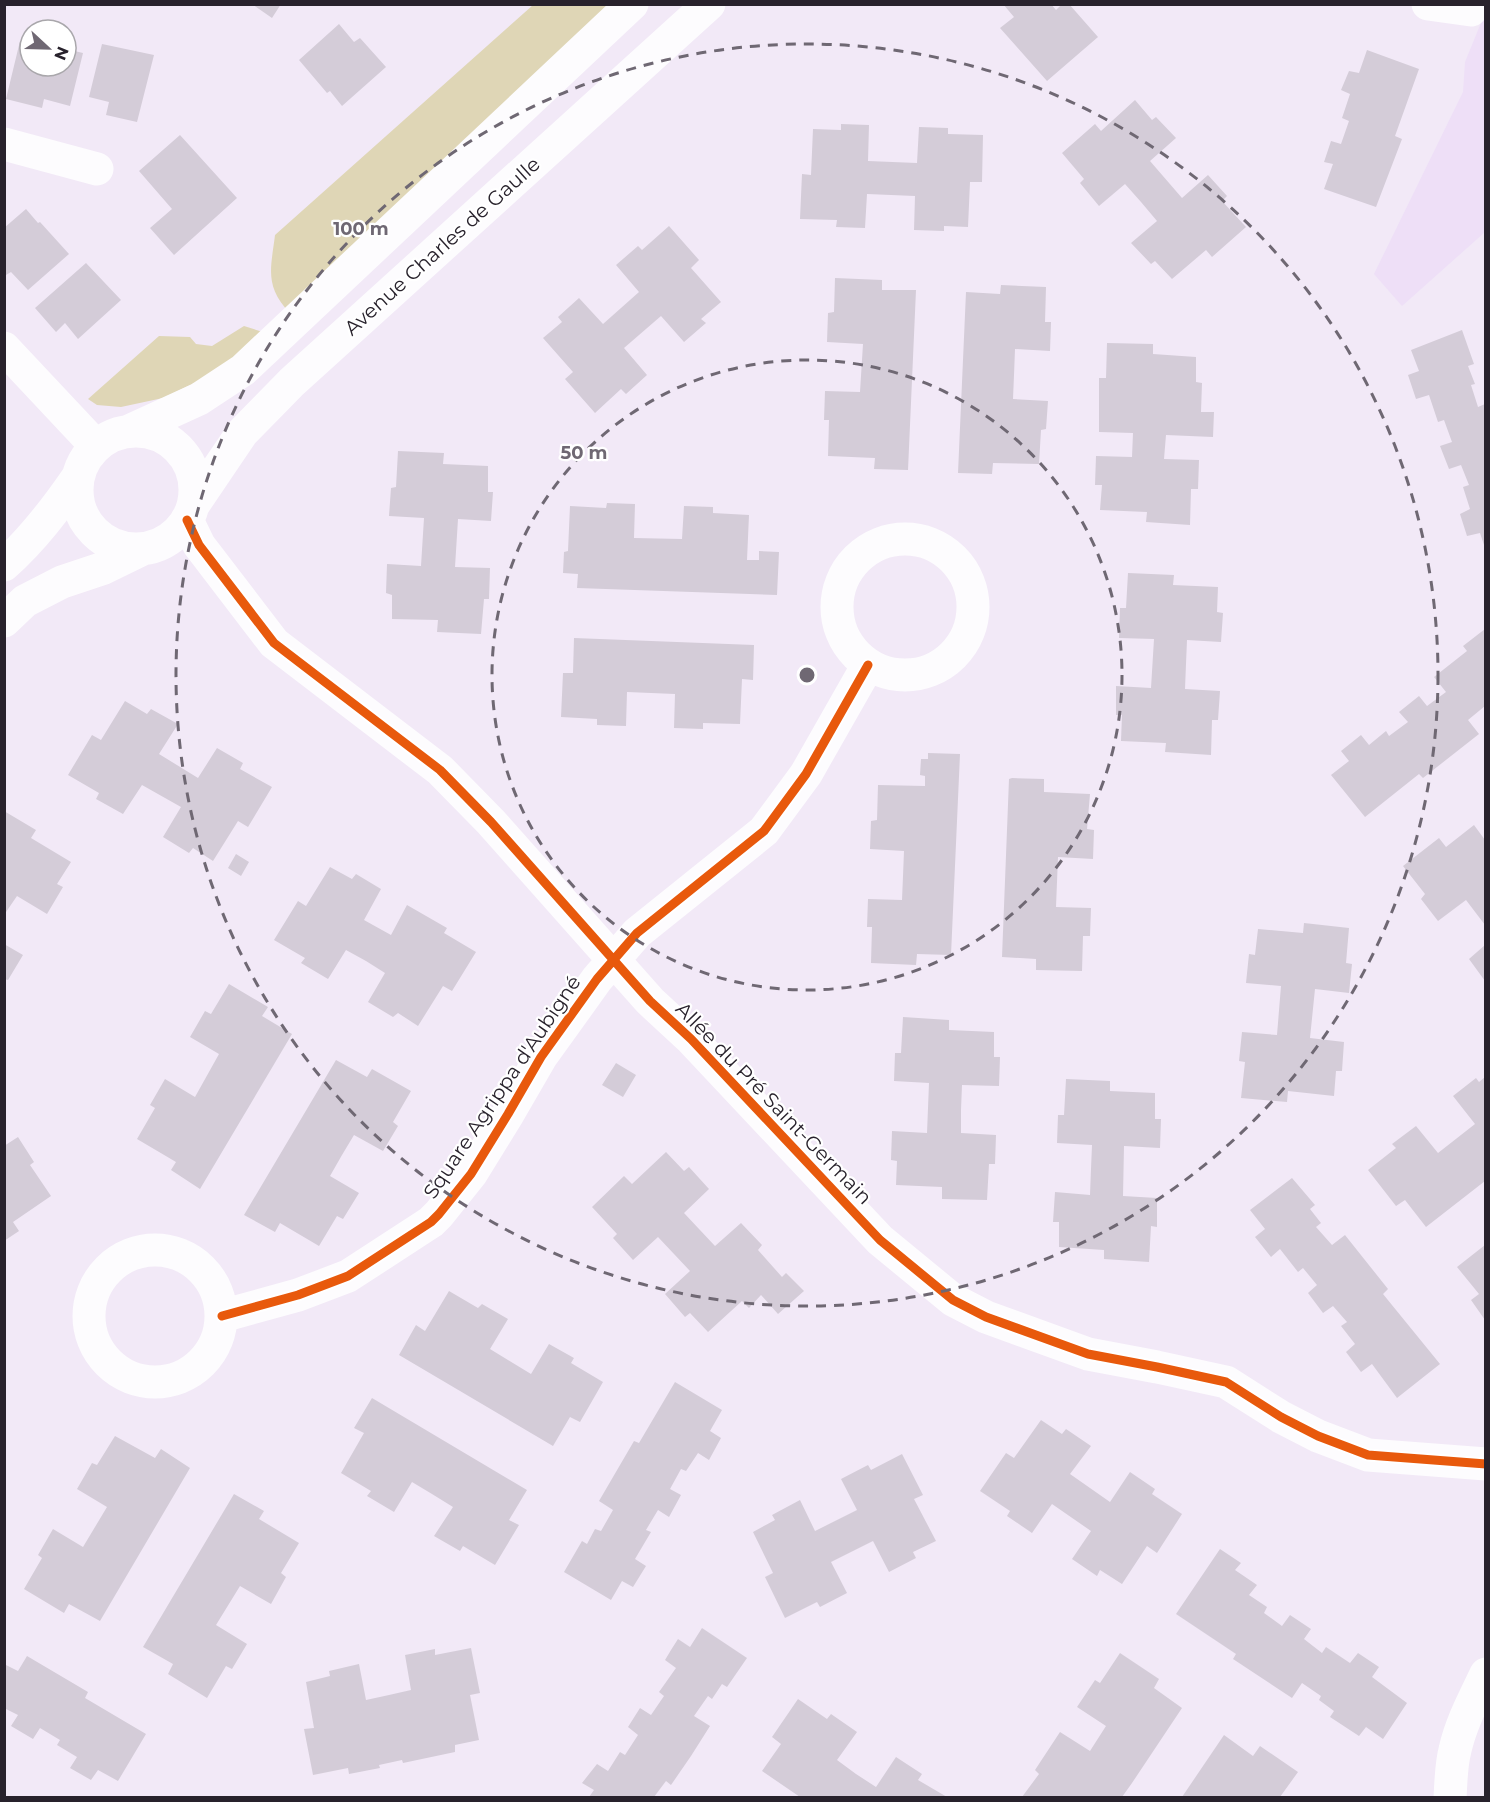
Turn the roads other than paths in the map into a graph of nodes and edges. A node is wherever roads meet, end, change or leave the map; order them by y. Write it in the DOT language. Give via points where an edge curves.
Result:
graph roads {
  1 [pos="632,4"];
  2 [pos="709,4"];
  3 [pos="1428,4"];
  4 [pos="1471,10"];
  5 [pos="4,144"];
  6 [pos="97,169"];
  7 [pos="4,348"];
  8 [pos="129,431"];
  9 [pos="96,446"];
  10 [pos="77,478"];
  11 [pos="191,512"];
  12 [pos="143,549"];
  13 [pos="4,565"];
  14 [pos="4,621"];
  15 [pos="868,666"];
  16 [pos="614,961"];
  17 [pos="222,1316"];
  18 [pos="1485,1464"];
  19 [pos="1485,1674"];
  20 [pos="1450,1797"];
  1 -- 8 [label="street" via="243,370 199,399"];
  2 -- 11 [label="street, Avenue Charles de Gaulle" via="292,382 242,433"];
  3 -- 4 [label="street"];
  5 -- 6 [label="street"];
  7 -- 9 [label="street"];
  8 -- 9 [label="street"];
  8 -- 11 [label="street" via="148,431 181,450 196,485"];
  9 -- 10 [label="street"];
  10 -- 12 [label="street, Avenue Charles de Gaulle" via="81,515 92,530 124,549"];
  10 -- 13 [label="street" via="54,513"];
  11 -- 12 [label="street, Avenue Charles de Gaulle" via="177,534"];
  11 -- 16 [label="street, Allée du Pré Saint-Germain" via="199,545 273,642 440,770"];
  12 -- 14 [label="street, Avenue Charles de Gaulle" via="25,601"];
  15 -- 15 [label="street" via="889,674 911,676 933,670 951,658 965,641 974,599 968,579 956,561 939,547 920,540 896,539 874,546 844,574 836,608 840,630"];
  15 -- 16 [label="street, Square Agrippa d'Aubigné" via="806,774 764,831 638,933"];
  16 -- 17 [label="street, Square Agrippa d'Aubigné" via="541,1057 471,1174 439,1214 348,1276"];
  16 -- 18 [label="street, Allée du Pré Saint-Germain" via="880,1240 953,1299 986,1317 1088,1354 1226,1382 1318,1436 1368,1455"];
  17 -- 17 [label="street" via="214,1284 204,1271 176,1252 159,1250 142,1251 111,1265 100,1278 88,1310 89,1327 102,1357 131,1379 152,1383 173,1381 204,1361 214,1348"];
  19 -- 20 [label="street" via="1455,1750"];
}
